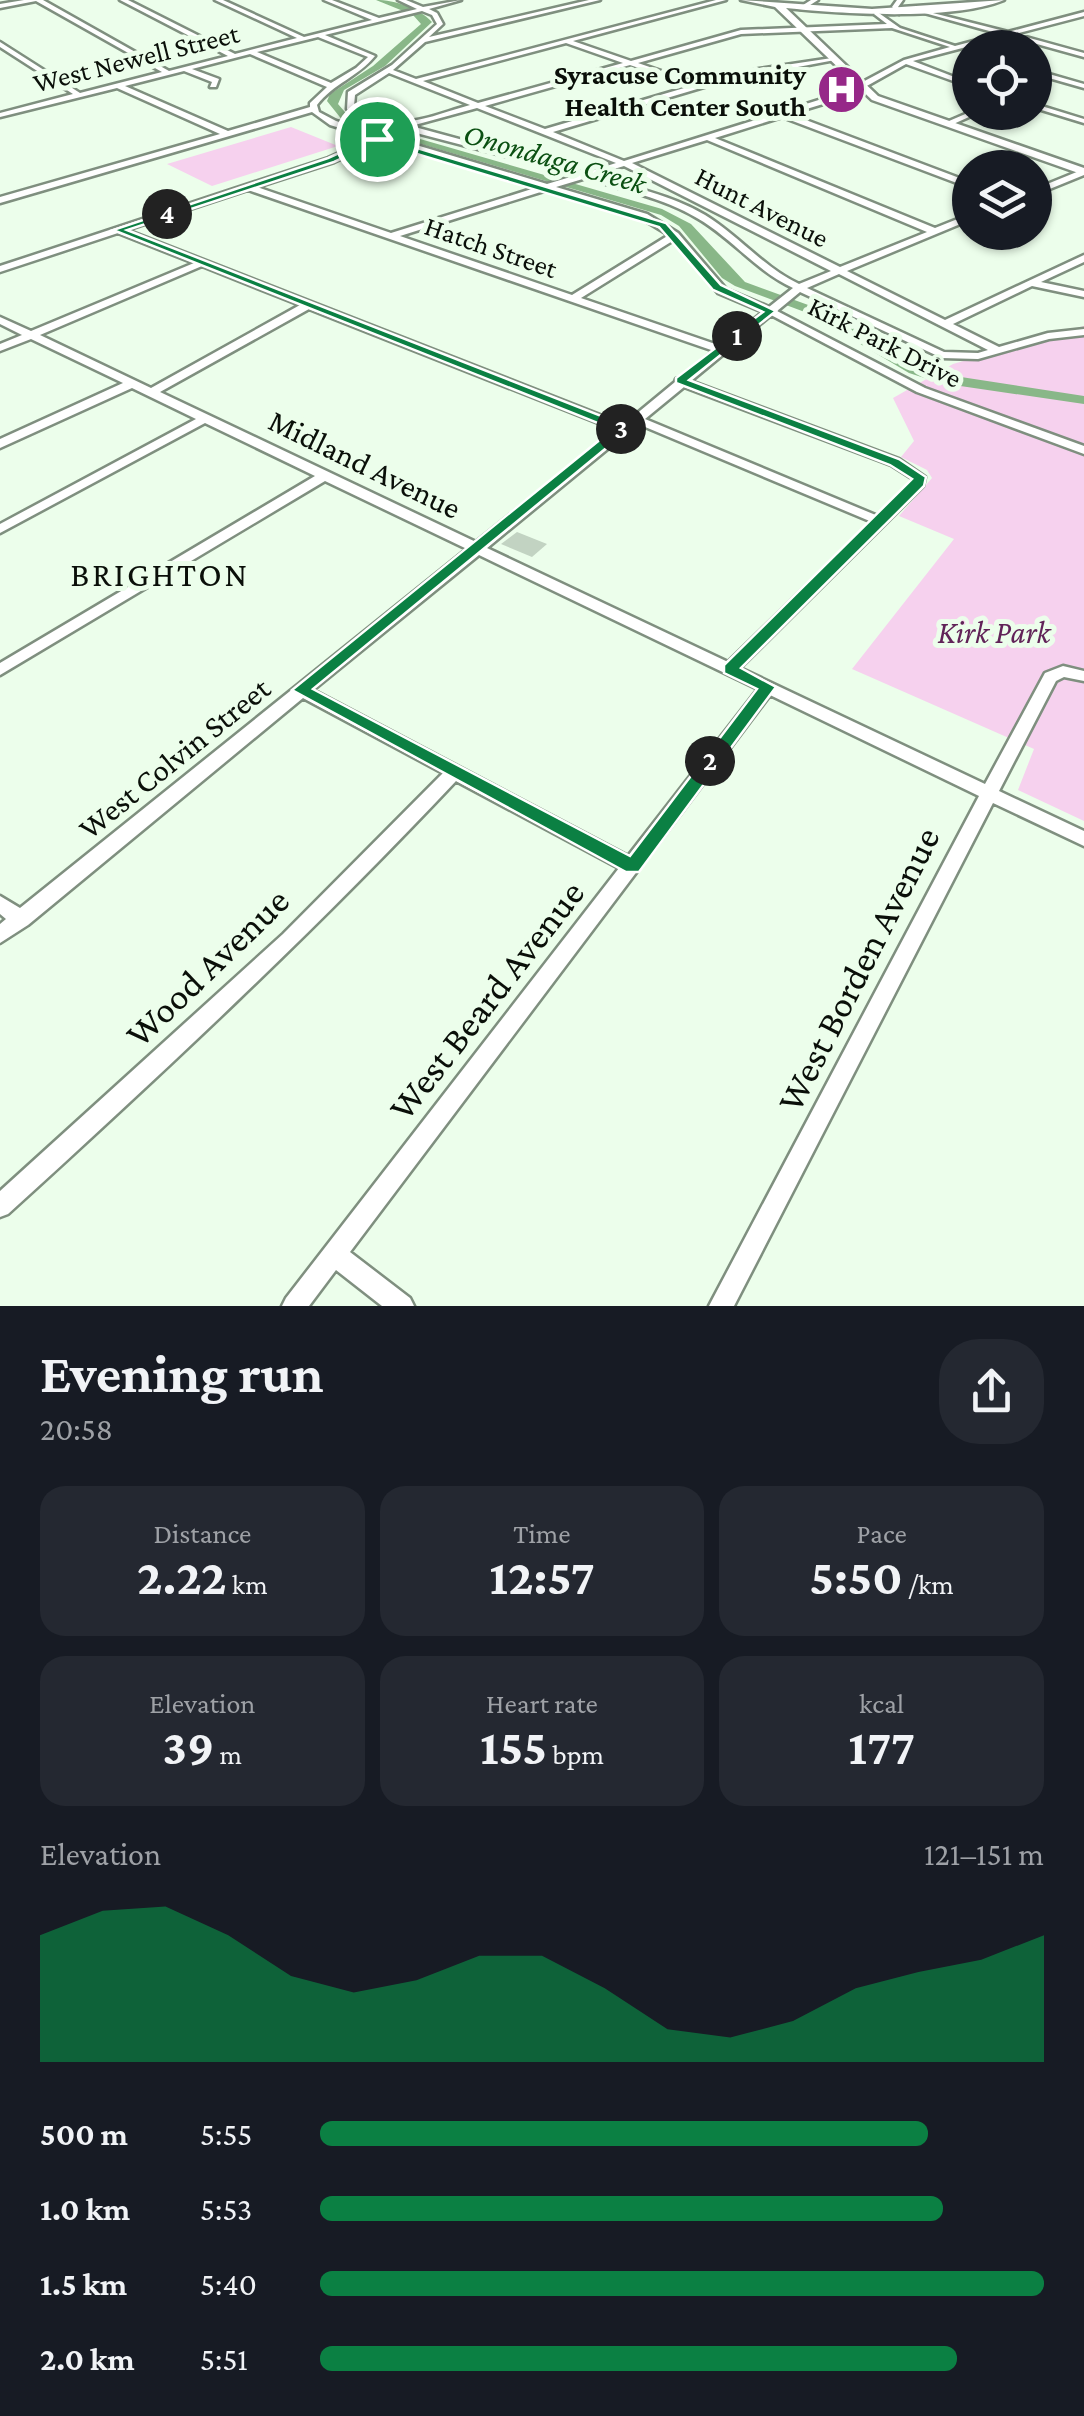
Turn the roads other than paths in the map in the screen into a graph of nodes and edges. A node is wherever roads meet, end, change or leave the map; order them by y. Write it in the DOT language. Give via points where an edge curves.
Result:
graph roads {
  1 [pos="36,0"];
  2 [pos="122,0"];
  3 [pos="218,0"];
  4 [pos="327,0"];
  5 [pos="401,0"];
  6 [pos="458,0"];
  7 [pos="597,0"];
  8 [pos="724,0"];
  9 [pos="745,0"];
  10 [pos="900,0"];
  11 [pos="1000,0"];
  12 [pos="774,2"];
  13 [pos="809,5"];
  14 [pos="0,6"];
  15 [pos="422,9"];
  16 [pos="923,11"];
  17 [pos="899,12"];
  18 [pos="876,13"];
  19 [pos="784,14"];
  20 [pos="1084,14"];
  21 [pos="378,20"];
  22 [pos="440,20"];
  23 [pos="891,26"];
  24 [pos="478,28"];
  25 [pos="800,29"];
  26 [pos="991,30"];
  27 [pos="1015,30"];
  28 [pos="320,35"];
  29 [pos="304,39"];
  30 [pos="422,40"];
  31 [pos="566,41"];
  32 [pos="0,44"];
  33 [pos="952,46"];
  34 [pos="1052,46"];
  35 [pos="952,48"];
  36 [pos="250,52"];
  37 [pos="1084,52"];
  38 [pos="234,56"];
  39 [pos="832,60"];
  40 [pos="906,61"];
  41 [pos="629,62"];
  42 [pos="186,68"];
  43 [pos="388,70"];
  44 [pos="168,73"];
  45 [pos="847,75"];
  46 [pos="878,76"];
  47 [pos="1052,77"];
  48 [pos="952,78"];
  49 [pos="415,81"];
  50 [pos="213,85"];
  51 [pos="329,85"];
  52 [pos="119,86"];
  53 [pos="1084,86"];
  54 [pos="703,87"];
  55 [pos="861,88"];
  56 [pos="79,96"];
  57 [pos="476,105"];
  58 [pos="313,109"];
  59 [pos="1052,111"];
  60 [pos="782,114"];
  61 [pos="0,115"];
  62 [pos="1084,121"];
  63 [pos="952,122"];
  64 [pos="946,124"];
  65 [pos="398,129"];
  66 [pos="544,132"];
  67 [pos="225,133"];
  68 [pos="707,137"];
  69 [pos="380,138"];
  70 [pos="623,163"];
  71 [pos="1084,172"];
  72 [pos="580,176"];
  73 [pos="952,178"];
  74 [pos="1052,185"];
  75 [pos="551,186"];
  76 [pos="248,188"];
  77 [pos="0,200"];
  78 [pos="952,224"];
  79 [pos="118,230"];
  80 [pos="933,232"];
  81 [pos="390,236"];
  82 [pos="675,236"];
  83 [pos="1084,258"];
  84 [pos="202,263"];
  85 [pos="0,269"];
  86 [pos="837,270"];
  87 [pos="1031,282"];
  88 [pos="1084,294"];
  89 [pos="574,300"];
  90 [pos="785,300"];
  91 [pos="308,304"];
  92 [pos="0,320"];
  93 [pos="944,324"];
  94 [pos="1084,332"];
  95 [pos="33,335"];
  96 [pos="0,348"];
  97 [pos="720,349"];
  98 [pos="999,351"];
  99 [pos="680,380"];
  100 [pos="133,383"];
  101 [pos="151,392"];
  102 [pos="206,418"];
  103 [pos="628,423"];
  104 [pos="0,444"];
  105 [pos="1084,450"];
  106 [pos="326,475"];
  107 [pos="880,522"];
  108 [pos="0,530"];
  109 [pos="476,548"];
  110 [pos="730,669"];
  111 [pos="0,670"];
  112 [pos="1084,676"];
  113 [pos="768,687"];
  114 [pos="301,690"];
  115 [pos="455,771"];
  116 [pos="988,793"];
  117 [pos="1084,839"];
  118 [pos="632,866"];
  119 [pos="0,904"];
  120 [pos="21,918"];
  121 [pos="0,936"];
  122 [pos="0,1206"];
  123 [pos="334,1254"];
  124 [pos="294,1306"];
  125 [pos="402,1306"];
  126 [pos="721,1306"];
  1 -- 14 [label="street"];
  1 -- 44 [label="street"];
  2 -- 38 [label="street"];
  3 -- 29 [label="street"];
  4 -- 21 [label="street"];
  5 -- 15 [label="street"];
  6 -- 15 [label="street, West Newell Street"];
  7 -- 24 [label="street"];
  8 -- 31 [label="street"];
  9 -- 12 [label="main road"];
  10 -- 17 [label="street"];
  11 -- 16 [label="main road"];
  12 -- 13 [label="main road"];
  12 -- 19 [label="main road"];
  13 -- 18 [label="main road"];
  13 -- 19 [label="main road"];
  15 -- 21 [label="street, West Newell Street"];
  15 -- 22 [label="street"];
  16 -- 17 [label="main road"];
  16 -- 26 [label="street"];
  17 -- 18 [label="main road"];
  18 -- 23 [label="street"];
  19 -- 25 [label="main road"];
  20 -- 27 [label="street"];
  21 -- 28 [label="street, West Newell Street"];
  22 -- 24 [label="street"];
  22 -- 30 [label="street"];
  23 -- 25 [label="street"];
  23 -- 33 [label="street"];
  24 -- 30 [label="street"];
  25 -- 39 [label="main road"];
  25 -- 41 [label="street" via="741,32"];
  28 -- 29 [label="street, West Newell Street"];
  28 -- 51 [label="street" via="372,56"];
  29 -- 36 [label="street, West Newell Street"];
  30 -- 43 [label="street"];
  31 -- 41 [label="street"];
  31 -- 49 [label="street"];
  32 -- 56 [label="street"];
  34 -- 37 [label="street"];
  35 -- 40 [label="street"];
  36 -- 38 [label="street, West Newell Street"];
  36 -- 51 [label="street"];
  38 -- 42 [label="street, West Newell Street"];
  39 -- 45 [label="main road"];
  39 -- 54 [label="street"];
  40 -- 46 [label="street"];
  40 -- 48 [label="street"];
  41 -- 54 [label="street"];
  41 -- 57 [label="street"];
  42 -- 44 [label="street, West Newell Street"];
  42 -- 50 [label="street" via="216,80"];
  43 -- 49 [label="street, Hunt Avenue"];
  43 -- 65 [label="street" via="355,90 349,104"];
  44 -- 52 [label="street, West Newell Street"];
  45 -- 46 [label="street"];
  45 -- 55 [label="main road"];
  46 -- 55 [label="street"];
  47 -- 53 [label="street"];
  49 -- 57 [label="street, Hunt Avenue"];
  51 -- 58 [label="street"];
  52 -- 56 [label="street, West Newell Street"];
  52 -- 67 [label="street"];
  54 -- 66 [label="street"];
  55 -- 60 [label="street"];
  55 -- 64 [label="main road"];
  56 -- 61 [label="street, West Newell Street"];
  57 -- 65 [label="street"];
  57 -- 66 [label="street, Hunt Avenue"];
  58 -- 67 [label="street"];
  58 -- 69 [label="street, Kirk Park Drive"];
  59 -- 62 [label="street"];
  60 -- 68 [label="street"];
  60 -- 73 [label="street"];
  63 -- 64 [label="street"];
  64 -- 71 [label="main road"];
  65 -- 69 [label="street"];
  65 -- 72 [label="street"];
  66 -- 70 [label="street, Hunt Avenue"];
  67 -- 77 [label="street"];
  68 -- 70 [label="street"];
  68 -- 80 [label="street"];
  69 -- 75 [label="street, Kirk Park Drive"];
  69 -- 76 [label="street"];
  70 -- 72 [label="street"];
  70 -- 86 [label="street, Hunt Avenue"];
  71 -- 74 [label="street"];
  72 -- 75 [label="street"];
  72 -- 90 [label="street" via="704,218 759,266"];
  75 -- 81 [label="street"];
  75 -- 82 [label="street, Kirk Park Drive" via="644,216"];
  76 -- 79 [label="street"];
  76 -- 81 [label="street, Hatch Street"];
  78 -- 80 [label="street, West Colvin Street"];
  79 -- 84 [label="street"];
  79 -- 85 [label="street"];
  80 -- 86 [label="street, West Colvin Street"];
  81 -- 89 [label="street, Hatch Street"];
  82 -- 89 [label="street"];
  82 -- 90 [label="street, Kirk Park Drive" via="717,287"];
  83 -- 87 [label="street"];
  84 -- 91 [label="street"];
  84 -- 95 [label="street"];
  86 -- 90 [label="street, West Colvin Street"];
  86 -- 93 [label="street, Hunt Avenue"];
  87 -- 88 [label="street"];
  87 -- 93 [label="street"];
  89 -- 97 [label="street, Hatch Street"];
  90 -- 97 [label="street, West Colvin Street"];
  90 -- 98 [label="street" via="942,355"];
  90 -- 105 [label="street, Kirk Park Drive" via="921,390"];
  91 -- 101 [label="street"];
  91 -- 103 [label="street"];
  92 -- 95 [label="street, Midland Avenue"];
  93 -- 98 [label="street, Hunt Avenue"];
  94 -- 98 [label="street"];
  95 -- 96 [label="street"];
  95 -- 100 [label="street, Midland Avenue"];
  97 -- 99 [label="street, West Colvin Street"];
  99 -- 103 [label="street, West Colvin Street"];
  99 -- 107 [label="street" via="919,477"];
  100 -- 101 [label="street, Midland Avenue"];
  100 -- 104 [label="street"];
  101 -- 102 [label="street, Midland Avenue"];
  102 -- 106 [label="street, Midland Avenue"];
  102 -- 108 [label="street"];
  103 -- 107 [label="street"];
  103 -- 109 [label="street, West Colvin Street"];
  106 -- 109 [label="street, Midland Avenue"];
  106 -- 111 [label="street"];
  107 -- 110 [label="street"];
  109 -- 110 [label="street, Midland Avenue"];
  109 -- 114 [label="street, West Colvin Street"];
  110 -- 113 [label="street, Midland Avenue"];
  112 -- 116 [label="street, West Borden Avenue" via="1050,677"];
  113 -- 116 [label="street, Midland Avenue"];
  113 -- 118 [label="street, West Beard Avenue"];
  114 -- 115 [label="street"];
  114 -- 120 [label="street, West Colvin Street"];
  115 -- 118 [label="street"];
  115 -- 122 [label="street, Wood Avenue" via="145,1076"];
  116 -- 117 [label="street, Midland Avenue"];
  116 -- 126 [label="street, West Borden Avenue"];
  118 -- 123 [label="street, West Beard Avenue"];
  119 -- 120 [label="street"];
  120 -- 121 [label="street, West Colvin Street"];
  123 -- 124 [label="street, West Beard Avenue"];
  123 -- 125 [label="street"];
}
